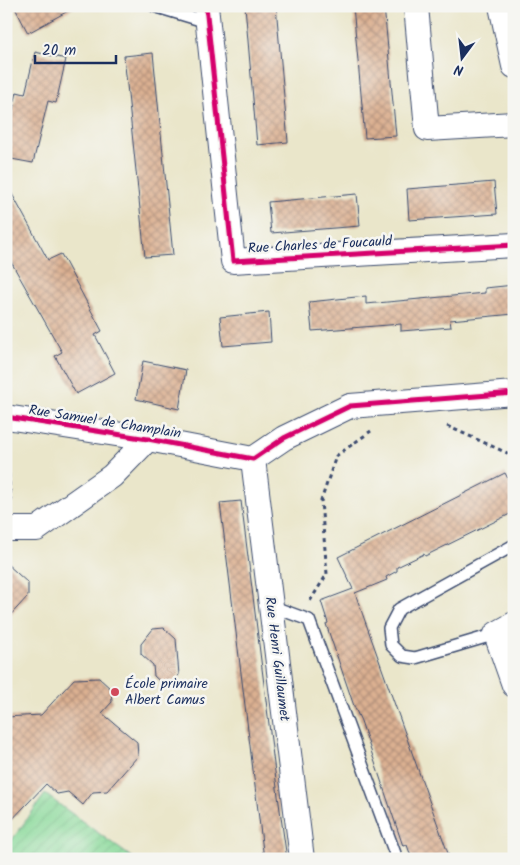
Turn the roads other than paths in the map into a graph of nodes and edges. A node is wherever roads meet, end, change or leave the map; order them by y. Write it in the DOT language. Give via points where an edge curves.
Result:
graph roads {
  1 [pos="154,6"];
  2 [pos="416,6"];
  3 [pos="501,6"];
  4 [pos="207,14"];
  5 [pos="514,66"];
  6 [pos="514,124"];
  7 [pos="514,245"];
  8 [pos="514,393"];
  9 [pos="6,417"];
  10 [pos="148,439"];
  11 [pos="253,460"];
  12 [pos="10,528"];
  13 [pos="514,545"];
  14 [pos="271,606"];
  15 [pos="505,629"];
  16 [pos="514,685"];
  17 [pos="302,859"];
  18 [pos="397,859"];
  1 -- 4 [label="lane"];
  2 -- 6 [label="street" via="427,129"];
  3 -- 5 [label="street"];
  4 -- 7 [label="street, Rue Charles de Foucauld" via="233,261"];
  8 -- 11 [label="street" via="350,406 284,438"];
  9 -- 10 [label="street, Rue Samuel de Champlain"];
  10 -- 11 [label="street, Rue Samuel de Champlain"];
  10 -- 12 [label="street" via="112,476 37,529"];
  11 -- 14 [label="street, Rue Henri Guillaumet"];
  13 -- 15 [label="lane" via="399,609 389,628 391,645 402,656 415,658"];
  14 -- 17 [label="street, Rue Henri Guillaumet"];
  14 -- 18 [label="lane" via="309,620"];
  15 -- 16 [label="street"];
}
